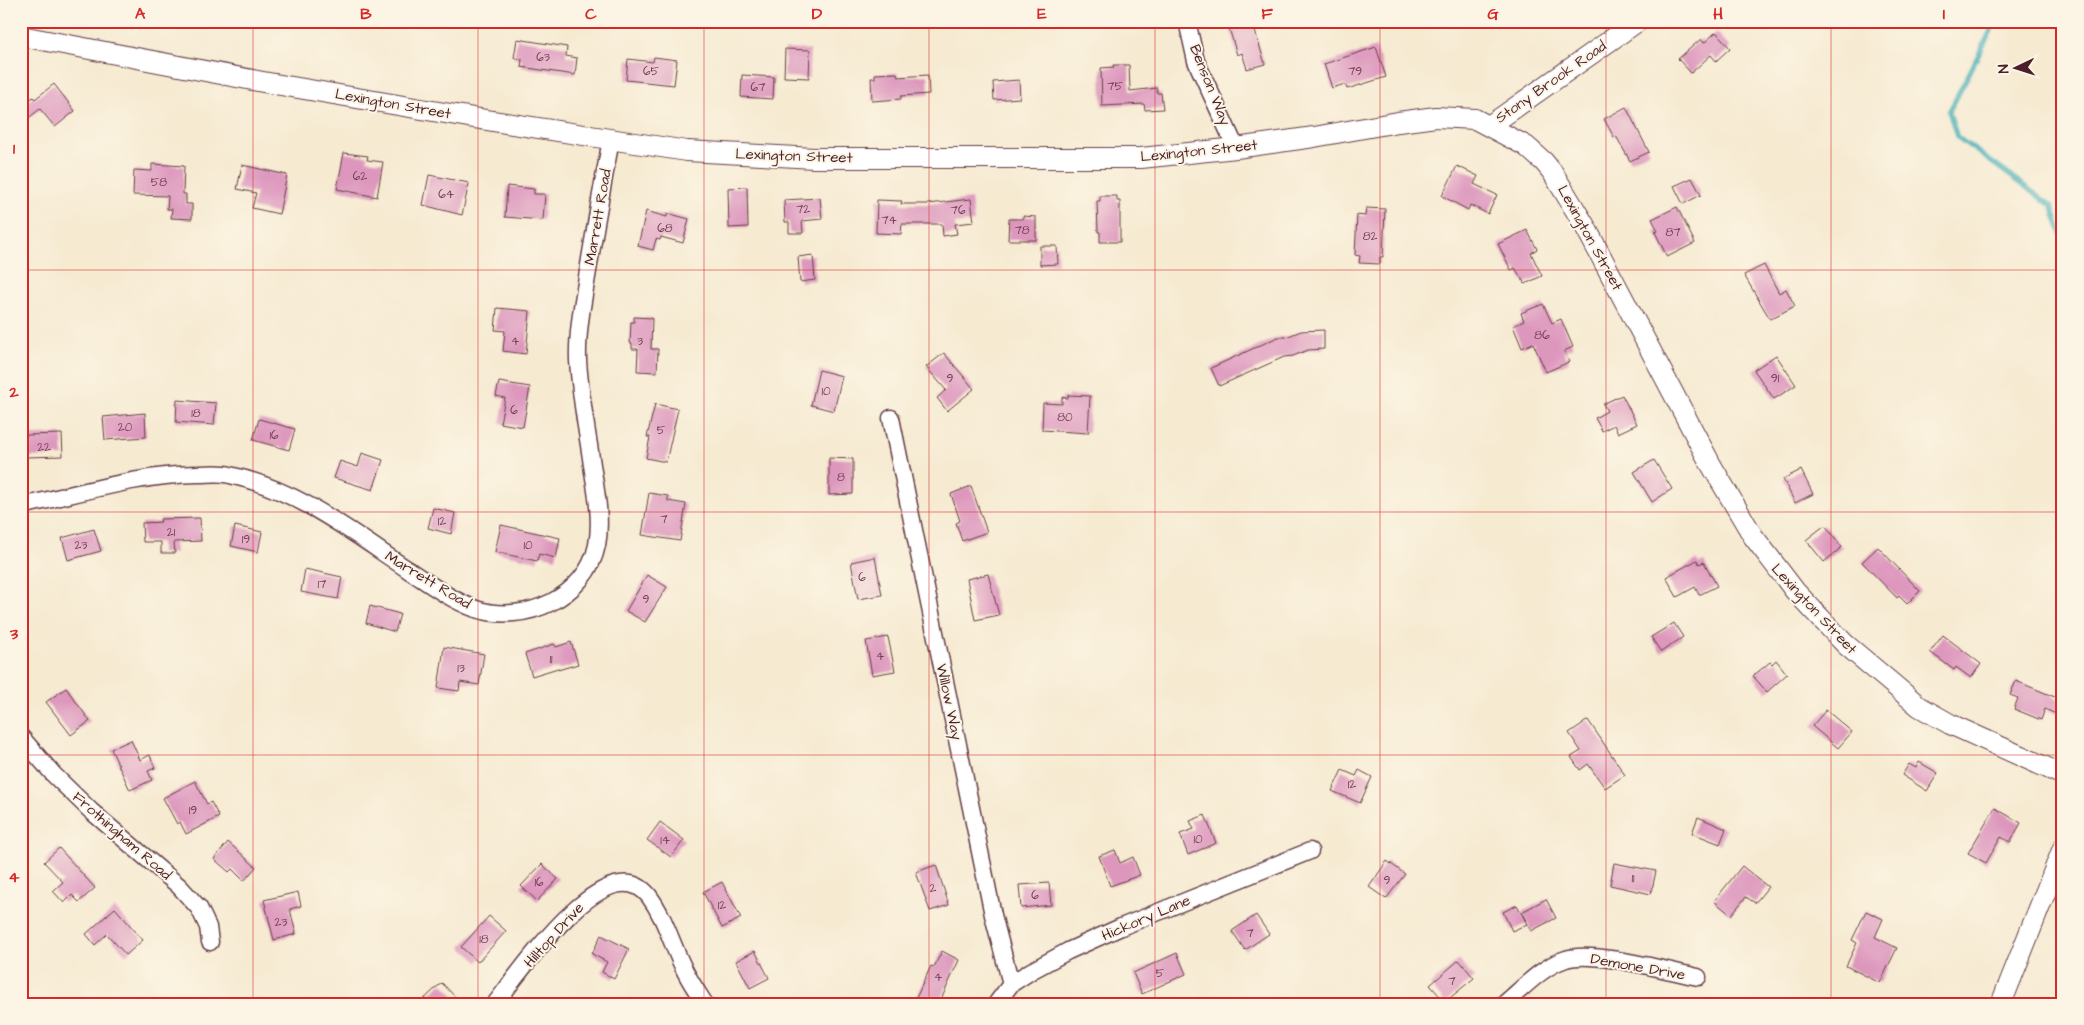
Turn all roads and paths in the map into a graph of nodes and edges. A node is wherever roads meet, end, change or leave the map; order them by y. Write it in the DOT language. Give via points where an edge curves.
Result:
graph roads {
  1 [pos="1187,21"];
  2 [pos="1638,21"];
  3 [pos="21,36"];
  4 [pos="1489,126"];
  5 [pos="611,140"];
  6 [pos="1236,148"];
  7 [pos="891,418"];
  8 [pos="21,506"];
  9 [pos="21,737"];
  10 [pos="2063,775"];
  11 [pos="2063,848"];
  12 [pos="1310,851"];
  13 [pos="210,942"];
  14 [pos="1698,977"];
  15 [pos="1011,984"];
  16 [pos="495,1004"];
  17 [pos="705,1004"];
  18 [pos="996,1004"];
  19 [pos="1504,1004"];
  20 [pos="2001,1004"];
  1 -- 6 [label="street, Benson Way" via="1196,61"];
  2 -- 4 [label="street, Stony Brook Road"];
  3 -- 5 [label="street, Lexington Street" via="263,82"];
  4 -- 6 [label="street, Lexington Street" via="1475,119 1436,117"];
  4 -- 10 [label="street, Lexington Street" via="1526,146 1544,162 1563,188 1710,463 1753,536 1795,591 1845,644 1920,707"];
  5 -- 6 [label="street, Lexington Street" via="687,152 814,158 1125,158"];
  5 -- 8 [label="street, Marrett Road" via="584,296 579,351 582,401 596,487 597,546 588,570 573,588 554,601 503,614 476,609 442,592 304,502 268,484 226,474 152,477"];
  7 -- 15 [label="street, Willow Way" via="991,905"];
  9 -- 13 [label="street, Frothingham Road" via="91,811 179,886 199,908 208,927"];
  11 -- 20 [label="street"];
  12 -- 15 [label="street, Hickory Lane" via="1121,927 1068,951"];
  14 -- 19 [label="street, Demone Drive" via="1608,959 1566,958 1545,970"];
  15 -- 18 [label="street, Hickory Lane"];
  16 -- 17 [label="street, Hilltop Drive" via="582,902 611,885 626,883 638,886 648,895 663,918 685,971"];
}
